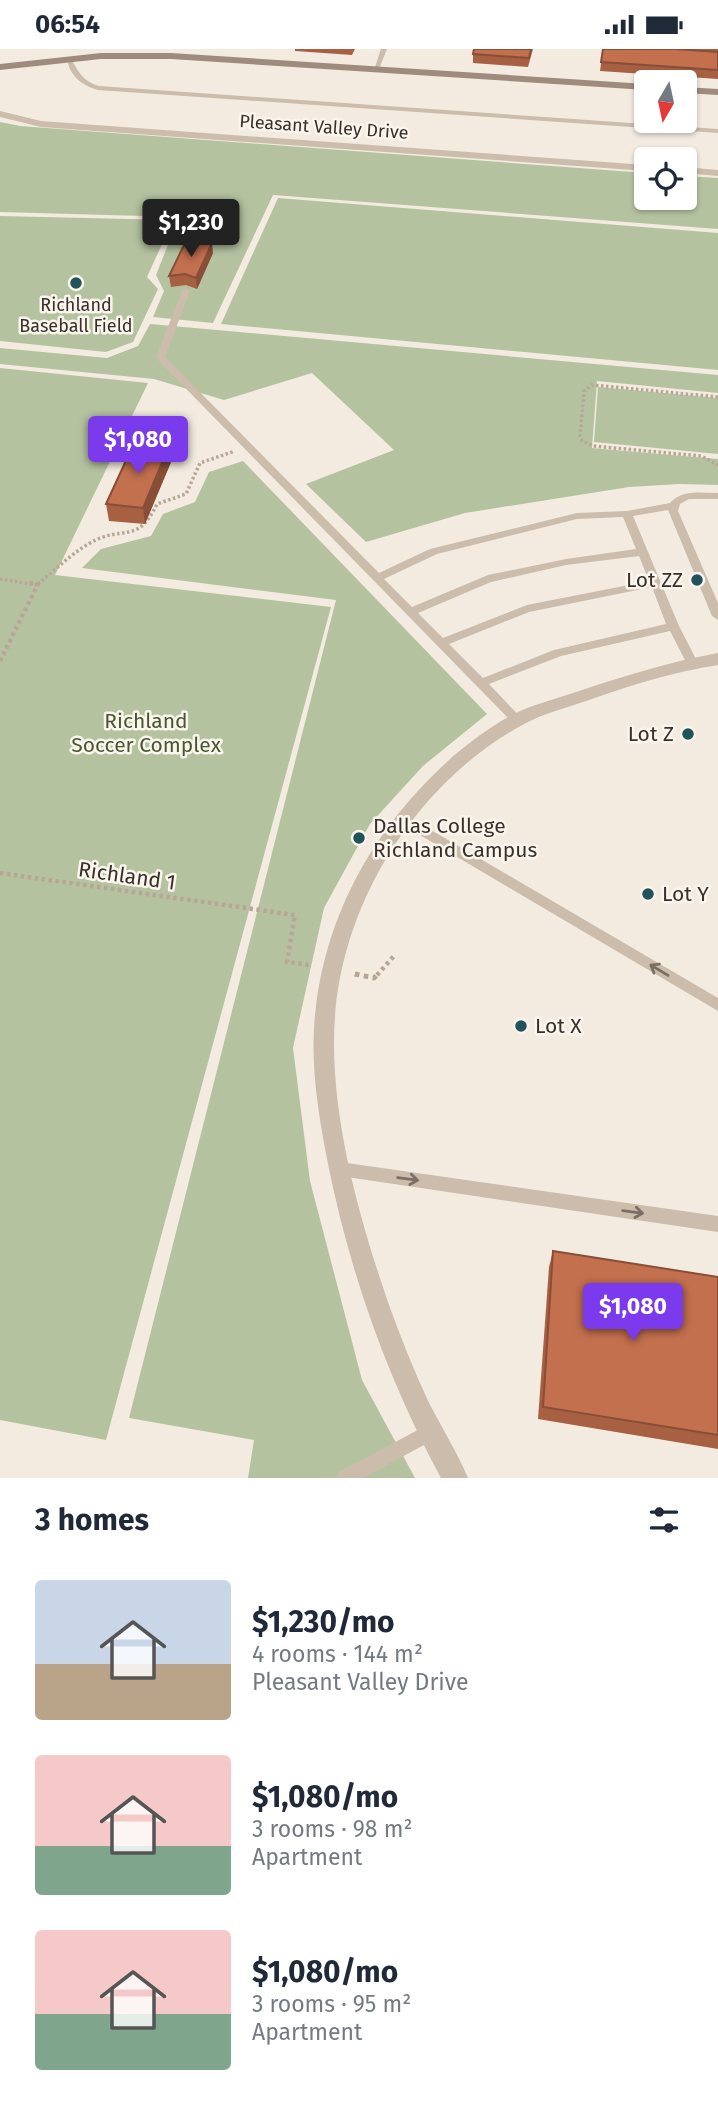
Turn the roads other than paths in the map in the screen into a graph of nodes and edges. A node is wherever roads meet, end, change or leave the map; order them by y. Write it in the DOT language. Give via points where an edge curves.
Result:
graph roads {
  1 [pos="384,49"];
  2 [pos="69,59"];
  3 [pos="0,67"];
  4 [pos="376,69"];
  5 [pos="634,86"];
  6 [pos="697,91"];
  7 [pos="718,92"];
  8 [pos="0,114"];
  9 [pos="718,131"];
  10 [pos="634,166"];
  11 [pos="697,171"];
  12 [pos="718,173"];
  13 [pos="186,291"];
  14 [pos="718,496"];
  15 [pos="674,506"];
  16 [pos="627,514"];
  17 [pos="643,552"];
  18 [pos="377,578"];
  19 [pos="656,583"];
  20 [pos="411,612"];
  21 [pos="718,616"];
  22 [pos="673,626"];
  23 [pos="441,643"];
  24 [pos="718,659"];
  25 [pos="692,663"];
  26 [pos="481,683"];
  27 [pos="517,720"];
  28 [pos="402,818"];
  29 [pos="718,1005"];
  30 [pos="340,1169"];
  31 [pos="718,1224"];
  32 [pos="429,1433"];
  33 [pos="345,1478"];
  34 [pos="455,1478"];
  1 -- 4 [label="lane"];
  2 -- 3 [label="street"];
  2 -- 4 [label="street" via="171,56"];
  2 -- 9 [label="lane" via="77,79 98,88"];
  4 -- 5 [label="street"];
  6 -- 7 [label="street"];
  8 -- 10 [label="street, Pleasant Valley Drive" via="41,124"];
  11 -- 12 [label="street"];
  13 -- 18 [label="lane" via="160,357"];
  14 -- 15 [label="lane" via="687,496"];
  15 -- 16 [label="lane"];
  15 -- 21 [label="lane"];
  16 -- 17 [label="lane"];
  16 -- 18 [label="lane" via="578,516 434,551"];
  17 -- 19 [label="lane"];
  17 -- 20 [label="lane" via="488,579"];
  18 -- 20 [label="lane"];
  19 -- 22 [label="lane"];
  19 -- 23 [label="lane" via="527,609"];
  20 -- 23 [label="lane"];
  22 -- 25 [label="lane"];
  22 -- 26 [label="lane" via="558,653"];
  23 -- 26 [label="lane"];
  24 -- 25 [label="street"];
  25 -- 27 [label="street" via="626,680"];
  26 -- 27 [label="lane"];
  27 -- 28 [label="street" via="437,780"];
  29 -- 28 [label="lane, one-way"];
  28 -- 30 [label="street" via="360,890 331,969 325,1075"];
  30 -- 31 [label="lane, one-way"];
  30 -- 32 [label="street" via="361,1260"];
  32 -- 33 [label="lane"];
  32 -- 34 [label="street"];
}
